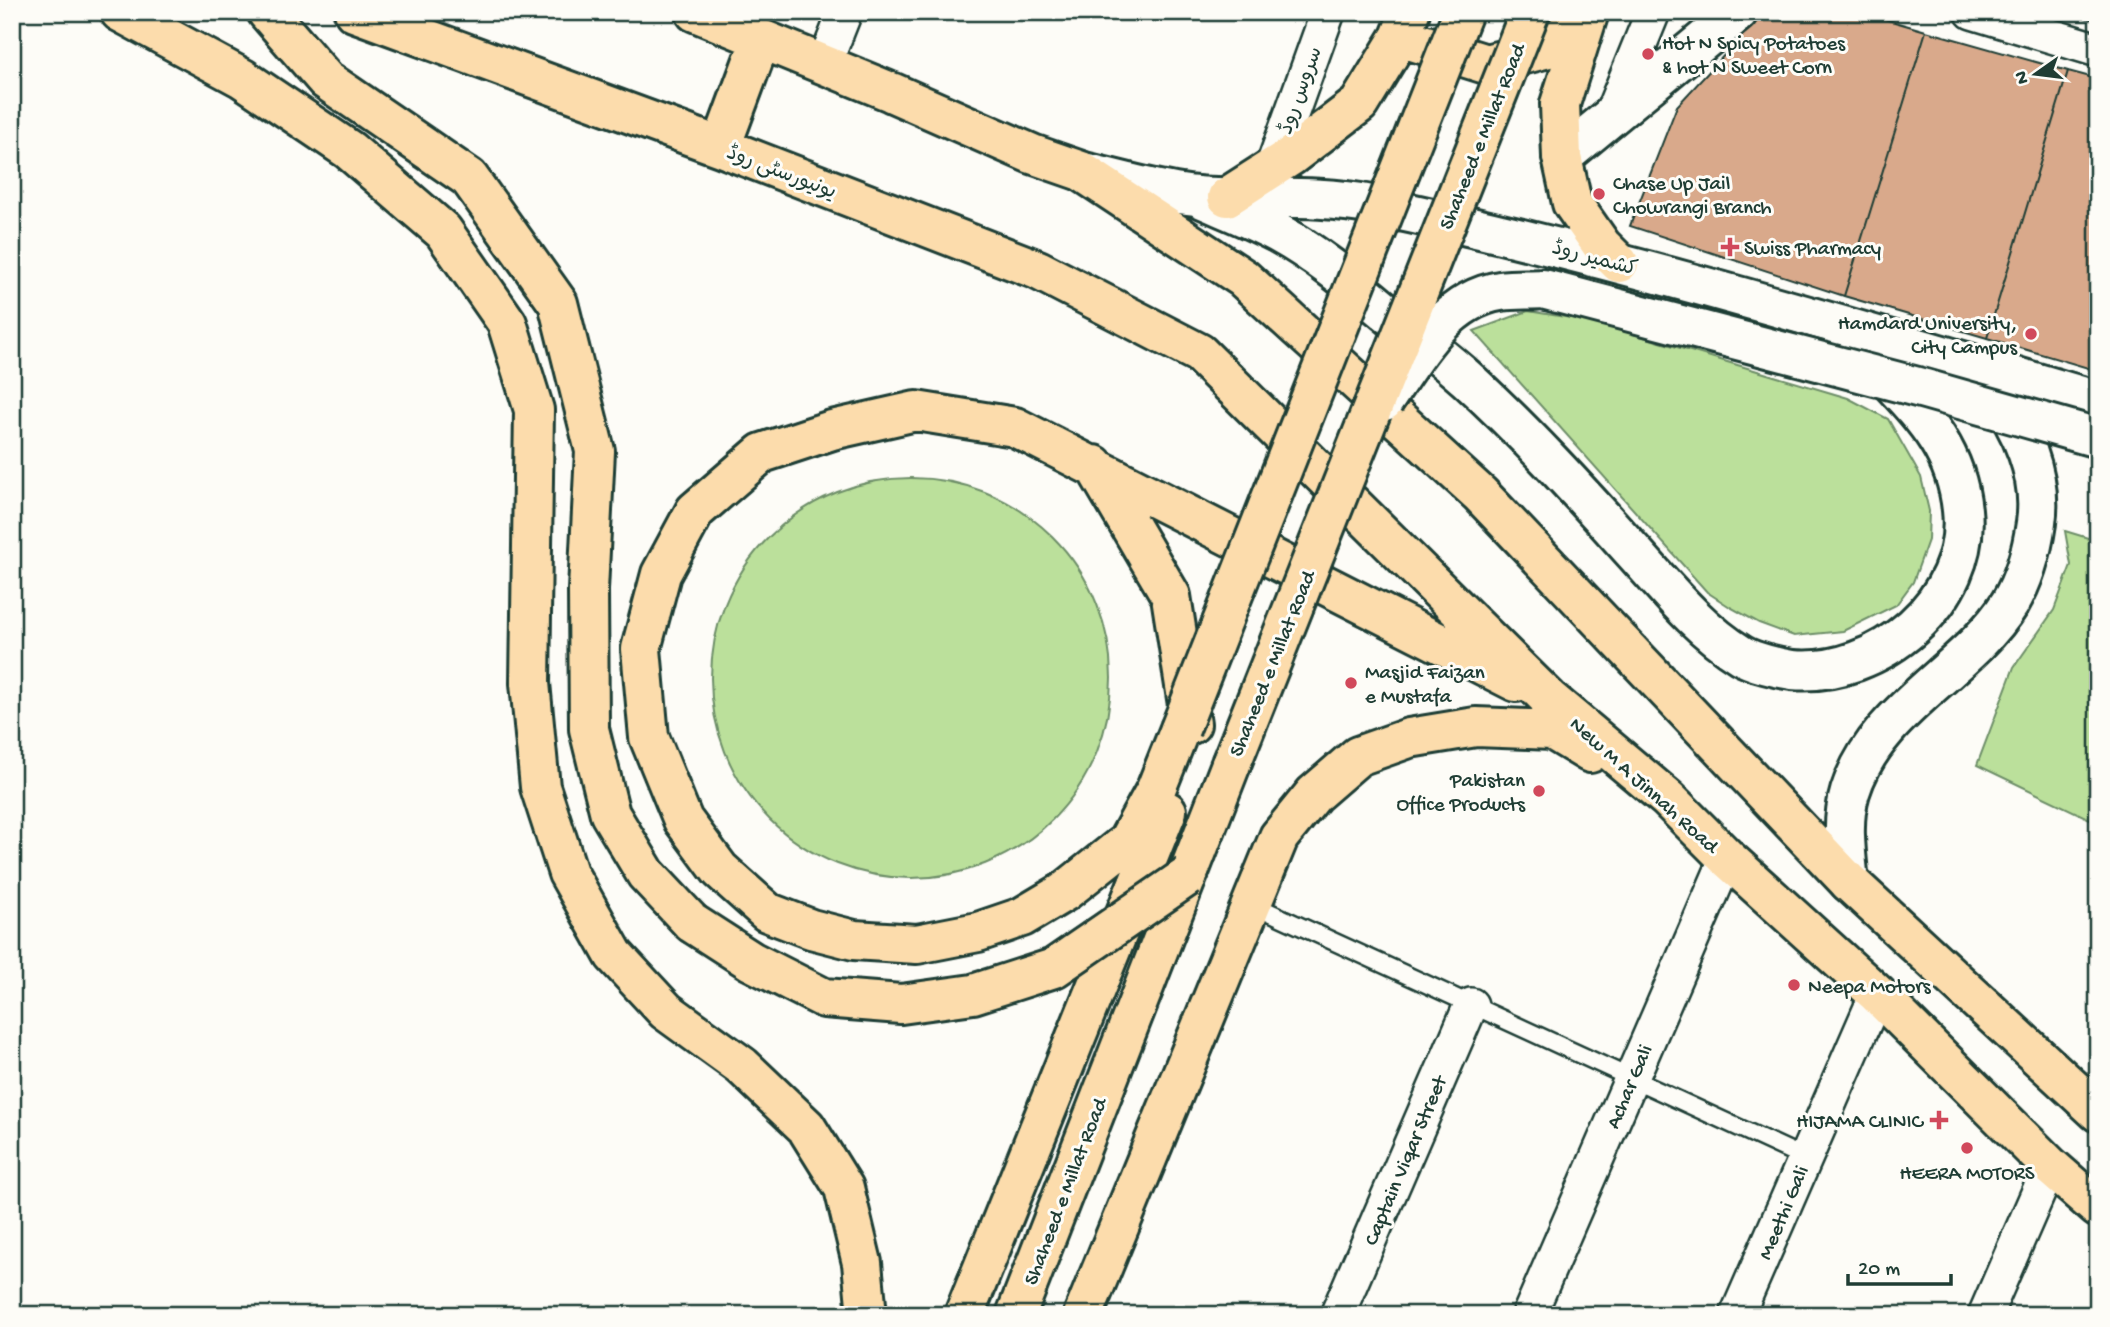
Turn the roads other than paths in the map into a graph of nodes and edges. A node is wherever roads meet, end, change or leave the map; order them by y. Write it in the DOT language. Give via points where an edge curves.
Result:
graph roads {
  1 [pos="120,12"];
  2 [pos="267,12"];
  3 [pos="354,12"];
  4 [pos="695,12"];
  5 [pos="845,12"];
  6 [pos="1328,12"];
  7 [pos="1463,12"];
  8 [pos="1530,12"];
  9 [pos="1589,12"];
  10 [pos="1653,12"];
  11 [pos="1738,12"];
  12 [pos="1972,12"];
  13 [pos="1405,24"];
  14 [pos="761,39"];
  15 [pos="2098,50"];
  16 [pos="824,65"];
  17 [pos="1611,115"];
  18 [pos="721,147"];
  19 [pos="1562,157"];
  20 [pos="1272,168"];
  21 [pos="1081,172"];
  22 [pos="1211,196"];
  23 [pos="1619,263"];
  24 [pos="1199,353"];
  25 [pos="1964,362"];
  26 [pos="1887,378"];
  27 [pos="2098,401"];
  28 [pos="1365,427"];
  29 [pos="2098,438"];
  30 [pos="1094,465"];
  31 [pos="1549,699"];
  32 [pos="1668,799"];
  33 [pos="1727,858"];
  34 [pos="1188,876"];
  35 [pos="1849,883"];
  36 [pos="1252,904"];
  37 [pos="1877,994"];
  38 [pos="1471,1005"];
  39 [pos="1632,1078"];
  40 [pos="2098,1112"];
  41 [pos="1805,1158"];
  42 [pos="2050,1166"];
  43 [pos="2098,1208"];
  44 [pos="867,1315"];
  45 [pos="964,1315"];
  46 [pos="1016,1315"];
  47 [pos="1083,1315"];
  48 [pos="1337,1315"];
  49 [pos="1529,1315"];
  50 [pos="1737,1315"];
  51 [pos="1985,1315"];
  1 -- 44 [label="main road" via="242,78 349,150 443,231 507,323 534,410 530,683 540,787 568,873 614,955 666,1011 742,1066 806,1127 844,1188 862,1263"];
  2 -- 34 [label="main road, bridge" via="326,80 469,178 558,303 595,451 588,590 589,729 610,814 646,874 692,923 751,961 824,998 901,1004 973,994 1054,968"];
  3 -- 18 [label="main road, یونیورسٹی روڈ"];
  4 -- 14 [label="main road"];
  5 -- 16 [label="street"];
  6 -- 20 [label="street, سروس روڈ"];
  7 -- 30 [label="main road, bridge" via="1156,789 1127,842 1022,917 978,932 917,944 854,940 767,912 720,870 683,820 649,737 641,649 661,574 695,511 762,453 832,429 916,411 1015,427"];
  8 -- 28 [label="main road, Shaheed e Millat Road, bridge"];
  9 -- 13 [label="main road" via="1548,48 1486,64"];
  9 -- 19 [label="main road" via="1560,104"];
  10 -- 17 [label="street"];
  11 -- 17 [label="main road"];
  12 -- 15 [label="street"];
  13 -- 20 [label="main road" via="1359,104"];
  14 -- 16 [label="main road"];
  14 -- 18 [label="main road"];
  16 -- 21 [label="main road"];
  17 -- 19 [label="main road"];
  18 -- 24 [label="main road, یونیورسٹی روڈ" via="1038,270"];
  19 -- 23 [label="main road" via="1572,204"];
  20 -- 22 [label="main road"];
  21 -- 22 [label="main road, کشمیر روڈ"];
  21 -- 35 [label="main road" via="1244,278 1480,494"];
  22 -- 23 [label="main road, کشمیر روڈ" via="1309,197 1368,204"];
  22 -- 26 [label="main road" via="1326,263 1467,379 1572,484 1689,612 1742,656 1792,670 1848,666 1881,651 1914,627 1940,597 1957,557 1963,512 1950,463 1931,424"];
  23 -- 25 [label="main road, کشمیر روڈ"];
  24 -- 31 [label="main road, New M A Jinnah Road"];
  25 -- 27 [label="main road, کشمیر روڈ"];
  25 -- 35 [label="main road" via="1995,392 2027,447 2039,501 2032,555 2009,604 1875,743 1850,793 1845,838"];
  26 -- 28 [label="main road, کشمیر روڈ, bridge" via="1543,289 1497,291 1457,310 1428,338"];
  26 -- 29 [label="main road, کشمیر روڈ, bridge"];
  28 -- 34 [label="main road, Shaheed e Millat Road, bridge"];
  30 -- 31 [label="main road"];
  30 -- 45 [label="main road" via="1171,596 1193,740"];
  31 -- 32 [label="main road, New M A Jinnah Road"];
  32 -- 33 [label="main road, New M A Jinnah Road"];
  32 -- 36 [label="main road" via="1552,730 1476,727 1409,738 1357,757 1314,794 1279,837"];
  33 -- 37 [label="main road, New M A Jinnah Road"];
  33 -- 39 [label="street, Achar Gali"];
  34 -- 46 [label="main road, Shaheed e Millat Road"];
  35 -- 40 [label="main road"];
  36 -- 38 [label="lane"];
  36 -- 47 [label="main road"];
  37 -- 41 [label="street, Meethi Gali"];
  37 -- 42 [label="main road, New M A Jinnah Road"];
  38 -- 39 [label="lane"];
  38 -- 48 [label="street, Captain Viqar Street"];
  39 -- 41 [label="lane"];
  39 -- 49 [label="street, Achar Gali"];
  41 -- 50 [label="street, Meethi Gali"];
  42 -- 43 [label="main road, New M A Jinnah Road"];
  42 -- 51 [label="street"];
}
